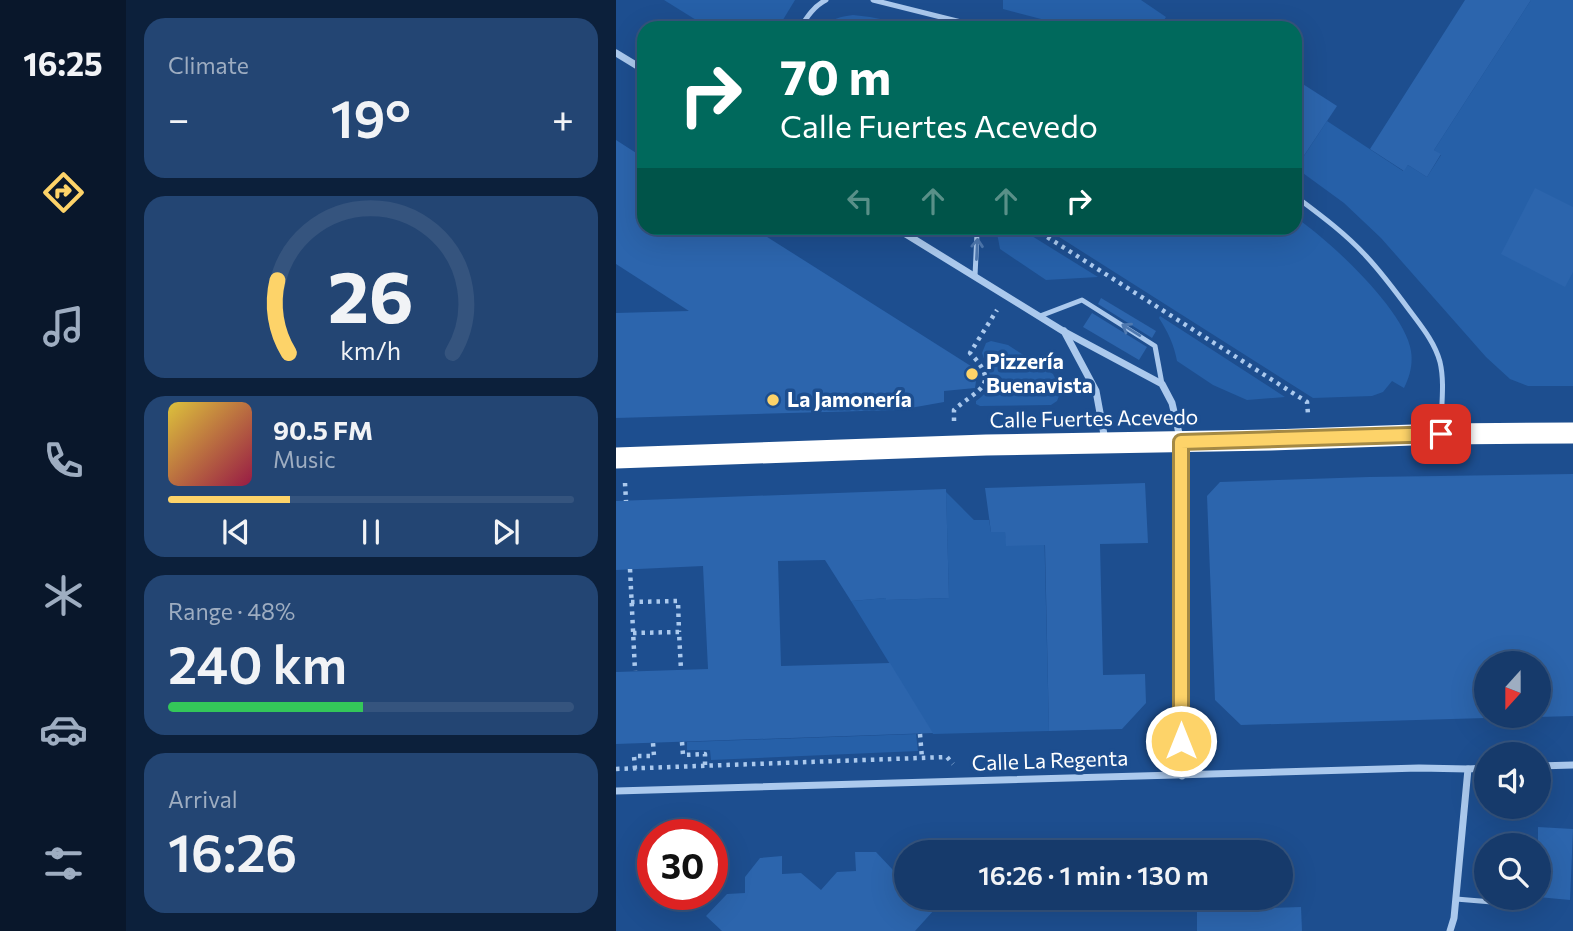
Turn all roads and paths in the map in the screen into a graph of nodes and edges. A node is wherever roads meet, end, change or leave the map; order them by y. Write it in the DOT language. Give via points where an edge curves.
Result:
graph roads {
  1 [pos="826,0"];
  2 [pos="873,0"];
  3 [pos="805,21"];
  4 [pos="957,21"];
  5 [pos="616,53"];
  6 [pos="637,66"];
  7 [pos="1302,201"];
  8 [pos="908,235"];
  9 [pos="977,235"];
  10 [pos="1044,235"];
  11 [pos="975,276"];
  12 [pos="1006,295"];
  13 [pos="1040,316"];
  14 [pos="1063,331"];
  15 [pos="1162,384"];
  16 [pos="973,396"];
  17 [pos="1573,433"];
  18 [pos="1441,434"];
  19 [pos="1310,439"];
  20 [pos="1181,442"];
  21 [pos="1105,443"];
  22 [pos="616,458"];
  23 [pos="629,569"];
  24 [pos="631,602"];
  25 [pos="679,632"];
  26 [pos="633,633"];
  27 [pos="681,670"];
  28 [pos="635,671"];
  29 [pos="920,734"];
  30 [pos="682,742"];
  31 [pos="653,743"];
  32 [pos="700,754"];
  33 [pos="922,758"];
  34 [pos="1573,765"];
  35 [pos="1551,766"];
  36 [pos="616,769"];
  37 [pos="635,769"];
  38 [pos="1468,769"];
  39 [pos="1474,769"];
  40 [pos="1182,776"];
  41 [pos="966,781"];
  42 [pos="616,791"];
  43 [pos="1456,899"];
  44 [pos="1474,900"];
  45 [pos="1450,931"];
  1 -- 3 [label="lane"];
  2 -- 4 [label="lane"];
  5 -- 6 [label="street"];
  7 -- 18 [label="lane" via="1365,255 1424,330 1440,362"];
  8 -- 11 [label="street"];
  11 -- 9 [label="lane, one-way"];
  10 -- 19 [label="path" via="1307,402"];
  11 -- 12 [label="street"];
  12 -- 13 [label="street"];
  12 -- 16 [label="path" via="970,353 985,379"];
  13 -- 14 [label="street"];
  15 -- 13 [label="lane, one-way" via="1155,346 1082,300"];
  14 -- 15 [label="street"];
  14 -- 21 [label="street" via="1096,391"];
  15 -- 20 [label="street" via="1172,403"];
  17 -- 18 [label="highway, Calle Fuertes Acevedo"];
  18 -- 19 [label="highway, Calle Fuertes Acevedo"];
  19 -- 20 [label="highway, Calle Fuertes Acevedo"];
  20 -- 21 [label="highway, Calle Fuertes Acevedo"];
  20 -- 40 [label="street"];
  21 -- 22 [label="highway, Calle Fuertes Acevedo"];
  23 -- 24 [label="path"];
  24 -- 25 [label="path" via="678,601"];
  24 -- 26 [label="path"];
  25 -- 26 [label="path"];
  25 -- 27 [label="path"];
  26 -- 28 [label="path"];
  29 -- 33 [label="path"];
  30 -- 32 [label="path" via="683,755"];
  31 -- 37 [label="path" via="654,756 634,756"];
  33 -- 37 [label="path"];
  33 -- 41 [label="path" via="947,757"];
  34 -- 35 [label="street"];
  36 -- 37 [label="path"];
  38 -- 39 [label="street, Calle La Regenta"];
  38 -- 40 [label="street, Calle La Regenta"];
  38 -- 43 [label="street"];
  40 -- 41 [label="street, Calle La Regenta"];
  41 -- 42 [label="street, Calle La Regenta"];
  43 -- 44 [label="lane"];
  43 -- 45 [label="street"];
}
